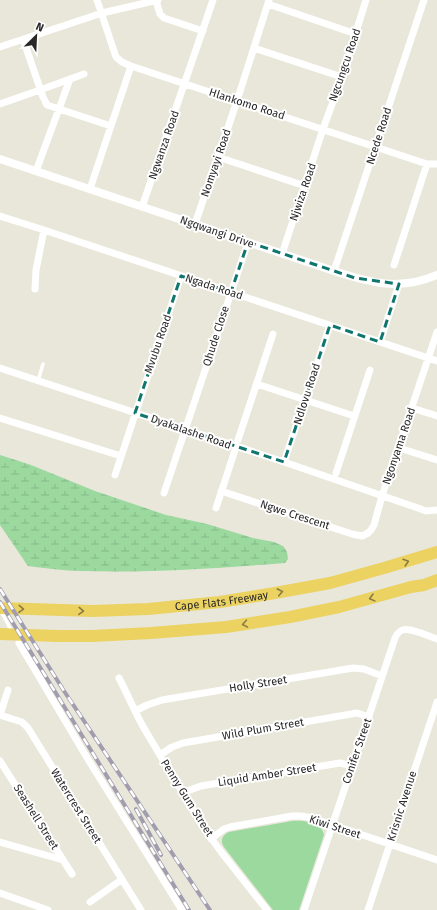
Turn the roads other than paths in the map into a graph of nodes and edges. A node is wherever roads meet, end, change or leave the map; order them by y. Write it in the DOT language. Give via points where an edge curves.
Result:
graph roads {
  1 [pos="97,0"];
  2 [pos="157,0"];
  3 [pos="213,0"];
  4 [pos="366,0"];
  5 [pos="424,0"];
  6 [pos="269,2"];
  7 [pos="102,13"];
  8 [pos="203,31"];
  9 [pos="356,34"];
  10 [pos="24,39"];
  11 [pos="0,47"];
  12 [pos="254,48"];
  13 [pos="131,66"];
  14 [pos="84,74"];
  15 [pos="342,77"];
  16 [pos="70,79"];
  17 [pos="184,83"];
  18 [pos="40,90"];
  19 [pos="237,101"];
  20 [pos="0,104"];
  21 [pos="59,109"];
  22 [pos="111,126"];
  23 [pos="323,129"];
  24 [pos="375,147"];
  25 [pos="218,158"];
  26 [pos="0,160"];
  27 [pos="427,164"];
  28 [pos="437,164"];
  29 [pos="36,171"];
  30 [pos="305,186"];
  31 [pos="90,189"];
  32 [pos="142,207"];
  33 [pos="0,216"];
  34 [pos="195,224"];
  35 [pos="44,230"];
  36 [pos="248,242"];
  37 [pos="282,254"];
  38 [pos="394,265"];
  39 [pos="334,271"];
  40 [pos="437,275"];
  41 [pos="181,276"];
  42 [pos="399,284"];
  43 [pos="35,289"];
  44 [pos="231,292"];
  45 [pos="330,325"];
  46 [pos="437,332"];
  47 [pos="272,334"];
  48 [pos="380,342"];
  49 [pos="429,358"];
  50 [pos="437,361"];
  51 [pos="43,364"];
  52 [pos="0,368"];
  53 [pos="370,370"];
  54 [pos="38,381"];
  55 [pos="257,384"];
  56 [pos="305,400"];
  57 [pos="412,408"];
  58 [pos="135,413"];
  59 [pos="354,416"];
  60 [pos="437,416"];
  61 [pos="0,418"];
  62 [pos="185,430"];
  63 [pos="237,443"];
  64 [pos="399,448"];
  65 [pos="121,456"];
  66 [pos="437,460"];
  67 [pos="284,462"];
  68 [pos="336,473"];
  69 [pos="114,475"];
  70 [pos="221,491"];
  71 [pos="164,493"];
  72 [pos="382,496"];
  73 [pos="216,508"];
  74 [pos="437,510"];
  75 [pos="368,533"];
  76 [pos="437,552"];
  77 [pos="437,580"];
  78 [pos="0,609"];
  79 [pos="0,634"];
  80 [pos="437,639"];
  81 [pos="19,643"];
  82 [pos="382,676"];
  83 [pos="119,678"];
  84 [pos="8,690"];
  85 [pos="437,702"];
  86 [pos="135,711"];
  87 [pos="0,715"];
  88 [pos="369,716"];
  89 [pos="160,755"];
  90 [pos="0,761"];
  91 [pos="352,766"];
  92 [pos="183,793"];
  93 [pos="332,825"];
  94 [pos="211,839"];
  95 [pos="0,842"];
  96 [pos="390,845"];
  97 [pos="62,860"];
  98 [pos="437,860"];
  99 [pos="72,874"];
  100 [pos="121,880"];
  101 [pos="0,894"];
  102 [pos="90,902"];
  103 [pos="48,910"];
  104 [pos="141,910"];
  105 [pos="182,910"];
  106 [pos="267,910"];
  107 [pos="304,910"];
  108 [pos="368,910"];
  1 -- 7 [label="street, Hlankomo Road"];
  2 -- 7 [label="street"];
  2 -- 8 [label="street" via="160,14 164,18"];
  3 -- 8 [label="street, Ngwanza Road"];
  4 -- 9 [label="street, Ngcungcu Road"];
  5 -- 24 [label="street, Ncede Road"];
  6 -- 9 [label="street"];
  6 -- 12 [label="street, Nomyayi Road"];
  7 -- 10 [label="street"];
  7 -- 13 [label="street, Hlankomo Road" via="116,57"];
  8 -- 17 [label="street, Ngwanza Road"];
  9 -- 15 [label="street, Ngcungcu Road"];
  10 -- 11 [label="street"];
  10 -- 18 [label="street"];
  12 -- 15 [label="street"];
  12 -- 19 [label="street, Nomyayi Road"];
  13 -- 17 [label="street, Hlankomo Road"];
  13 -- 22 [label="street"];
  14 -- 16 [label="street"];
  15 -- 23 [label="street, Ngcungcu Road"];
  16 -- 18 [label="street"];
  16 -- 21 [label="street"];
  17 -- 19 [label="street, Hlankomo Road"];
  17 -- 32 [label="street, Ngwanza Road"];
  18 -- 20 [label="street"];
  18 -- 21 [label="street" via="47,105"];
  19 -- 23 [label="street, Hlankomo Road"];
  19 -- 25 [label="street, Nomyayi Road"];
  21 -- 22 [label="street"];
  21 -- 29 [label="street"];
  22 -- 31 [label="street"];
  23 -- 24 [label="street, Hlankomo Road"];
  23 -- 30 [label="street, Njwiza Road"];
  24 -- 27 [label="street, Hlankomo Road"];
  24 -- 39 [label="street, Ncede Road"];
  25 -- 30 [label="street"];
  25 -- 34 [label="street, Nomyayi Road"];
  26 -- 29 [label="street, Ngqwangi Drive"];
  27 -- 28 [label="street, Hlankomo Road"];
  27 -- 38 [label="street"];
  29 -- 31 [label="street, Ngqwangi Drive"];
  30 -- 37 [label="street, Njwiza Road"];
  31 -- 32 [label="street, Ngqwangi Drive"];
  32 -- 34 [label="street, Ngqwangi Drive"];
  33 -- 35 [label="street, Ngada Road"];
  34 -- 36 [label="street, Ngqwangi Drive"];
  35 -- 41 [label="street, Ngada Road"];
  35 -- 43 [label="street"];
  36 -- 37 [label="street, Ngqwangi Drive"];
  36 -- 44 [label="street, Qhude Close"];
  37 -- 39 [label="street, Ngqwangi Drive"];
  39 -- 42 [label="street, Ngqwangi Drive" via="367,281"];
  40 -- 42 [label="street, Ngqwangi Drive"];
  41 -- 44 [label="street, Ngada Road"];
  41 -- 58 [label="street, Mvubu Road"];
  42 -- 48 [label="street"];
  44 -- 45 [label="street, Ngada Road"];
  44 -- 62 [label="street, Qhude Close"];
  45 -- 48 [label="street, Ngada Road"];
  45 -- 56 [label="street, Ndlovu Road"];
  46 -- 49 [label="street, Ngonyama Road"];
  47 -- 55 [label="street"];
  48 -- 49 [label="street, Ngada Road"];
  49 -- 50 [label="street, Ngada Road"];
  49 -- 57 [label="street, Ngonyama Road"];
  51 -- 54 [label="lane"];
  52 -- 54 [label="street, Dyakalashe Road"];
  53 -- 59 [label="street"];
  54 -- 58 [label="street, Dyakalashe Road"];
  55 -- 56 [label="street"];
  55 -- 63 [label="street"];
  56 -- 59 [label="street"];
  56 -- 67 [label="street, Ndlovu Road"];
  57 -- 60 [label="street"];
  57 -- 64 [label="street, Ngonyama Road"];
  58 -- 62 [label="street, Dyakalashe Road"];
  58 -- 65 [label="street, Mvubu Road"];
  59 -- 68 [label="street"];
  61 -- 65 [label="street"];
  62 -- 63 [label="street, Dyakalashe Road"];
  62 -- 71 [label="street, Qhude Close"];
  63 -- 67 [label="street, Dyakalashe Road"];
  63 -- 70 [label="street"];
  64 -- 66 [label="street"];
  64 -- 72 [label="street, Ngonyama Road"];
  65 -- 69 [label="street, Mvubu Road"];
  67 -- 72 [label="street, Dyakalashe Road"];
  70 -- 73 [label="street"];
  70 -- 75 [label="street, Ngwe Crescent" via="352,534 362,536"];
  72 -- 74 [label="street, Dyakalashe Road" via="426,511"];
  72 -- 75 [label="street, Ngonyama Road" via="374,525"];
  78 -- 76 [label="highway, Cape Flats Freeway, one-way" via="92,611 220,602 330,583"];
  77 -- 79 [label="highway, one-way" via="339,607 226,627 92,636"];
  78 -- 81 [label="lane"];
  80 -- 82 [label="street, Conifer Street" via="409,629 399,632"];
  81 -- 105 [label="street"];
  82 -- 86 [label="street, Holly Street" via="353,668 162,700"];
  82 -- 88 [label="street, Conifer Street"];
  83 -- 86 [label="street, Penny Gum Street"];
  84 -- 87 [label="street, Watercrest Street"];
  85 -- 96 [label="street, Krisnic Avenue"];
  86 -- 89 [label="street, Penny Gum Street"];
  87 -- 100 [label="street, Watercrest Street" via="22,722 28,728"];
  88 -- 89 [label="street, Wild Plum Street" via="357,714 183,743"];
  88 -- 91 [label="street, Conifer Street"];
  89 -- 92 [label="street, Penny Gum Street"];
  90 -- 97 [label="street, Seashell Street"];
  91 -- 92 [label="street, Liquid Amber Street" via="340,763 201,786"];
  91 -- 93 [label="street, Conifer Street"];
  92 -- 94 [label="street, Penny Gum Street"];
  93 -- 94 [label="street, Kiwi Street" via="312,818 292,816 230,827"];
  93 -- 96 [label="street, Kiwi Street"];
  93 -- 107 [label="street, Conifer Street"];
  94 -- 106 [label="street, Penny Gum Street"];
  95 -- 97 [label="street"];
  96 -- 98 [label="street, Kiwi Street"];
  96 -- 108 [label="street, Krisnic Avenue"];
  97 -- 99 [label="street, Seashell Street"];
  100 -- 102 [label="street"];
  100 -- 104 [label="street, Watercrest Street"];
  101 -- 103 [label="street"];
}
